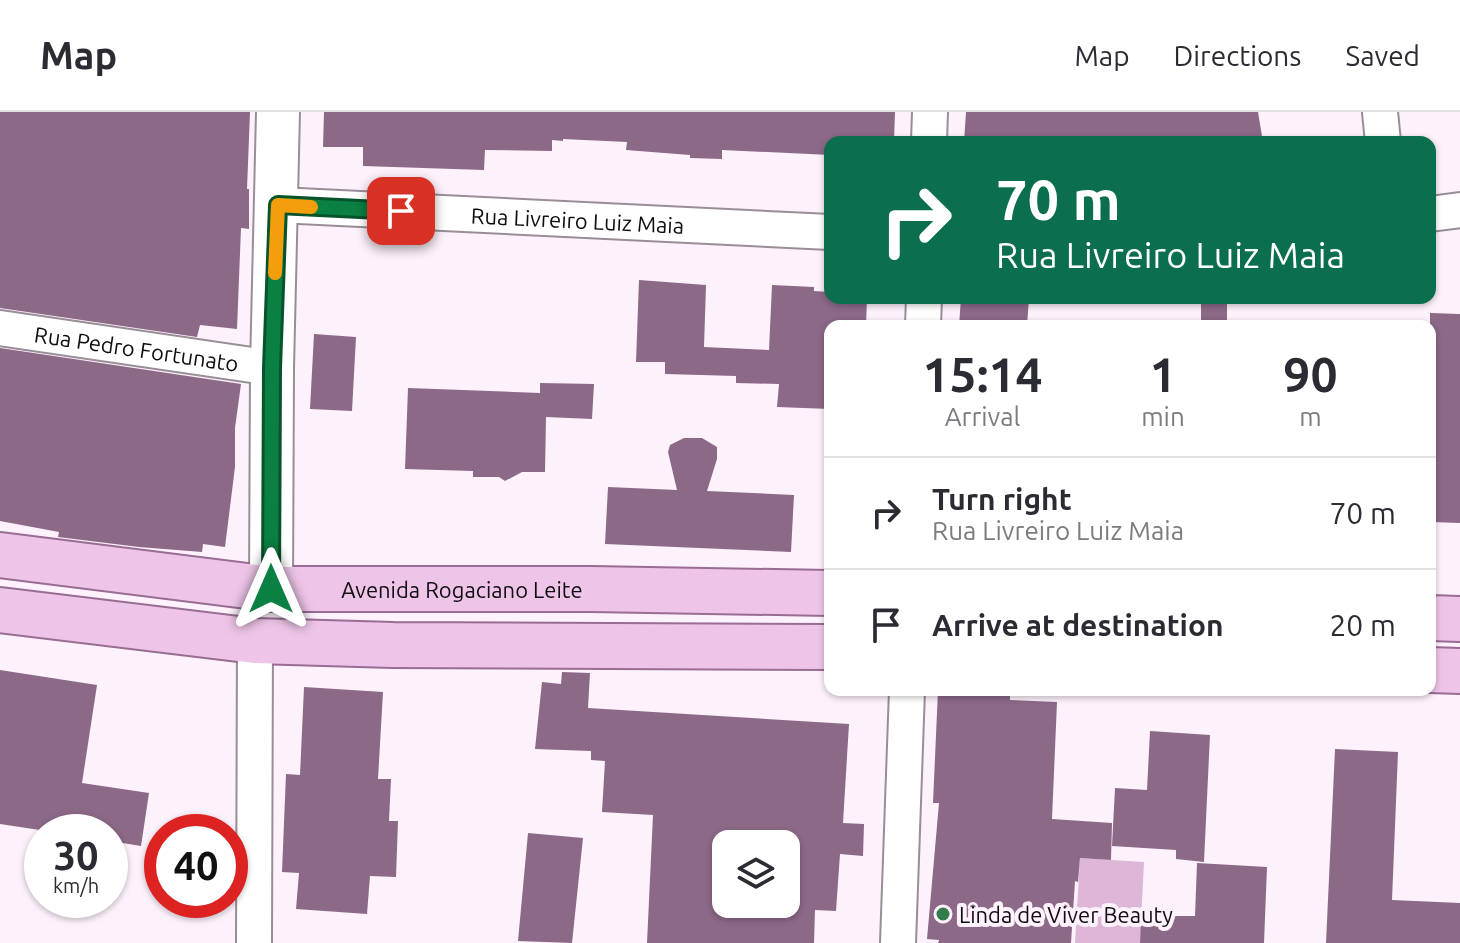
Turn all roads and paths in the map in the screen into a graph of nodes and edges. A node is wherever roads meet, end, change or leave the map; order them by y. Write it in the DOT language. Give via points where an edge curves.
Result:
graph roads {
  1 [pos="278,112"];
  2 [pos="930,112"];
  3 [pos="1380,112"];
  4 [pos="929,136"];
  5 [pos="1382,136"];
  6 [pos="278,205"];
  7 [pos="1460,210"];
  8 [pos="1436,213"];
  9 [pos="824,232"];
  10 [pos="0,328"];
  11 [pos="272,368"];
  12 [pos="0,555"];
  13 [pos="271,589"];
  14 [pos="824,593"];
  15 [pos="0,610"];
  16 [pos="1436,618"];
  17 [pos="1460,619"];
  18 [pos="255,641"];
  19 [pos="824,647"];
  20 [pos="1436,670"];
  21 [pos="1460,671"];
  22 [pos="907,696"];
  23 [pos="254,943"];
  24 [pos="898,943"];
  1 -- 6 [label="street"];
  2 -- 4 [label="street"];
  3 -- 5 [label="street"];
  6 -- 9 [label="street, Rua Livreiro Luiz Maia"];
  6 -- 11 [label="street"];
  7 -- 8 [label="street"];
  10 -- 11 [label="street, Rua Pedro Fortunato"];
  11 -- 13 [label="street"];
  12 -- 13 [label="main road, Avenida Rogaciano Leite"];
  13 -- 14 [label="main road, Avenida Rogaciano Leite"];
  15 -- 18 [label="main road"];
  16 -- 17 [label="main road"];
  18 -- 19 [label="main road"];
  18 -- 23 [label="street"];
  20 -- 21 [label="main road"];
  22 -- 24 [label="street"];
}
